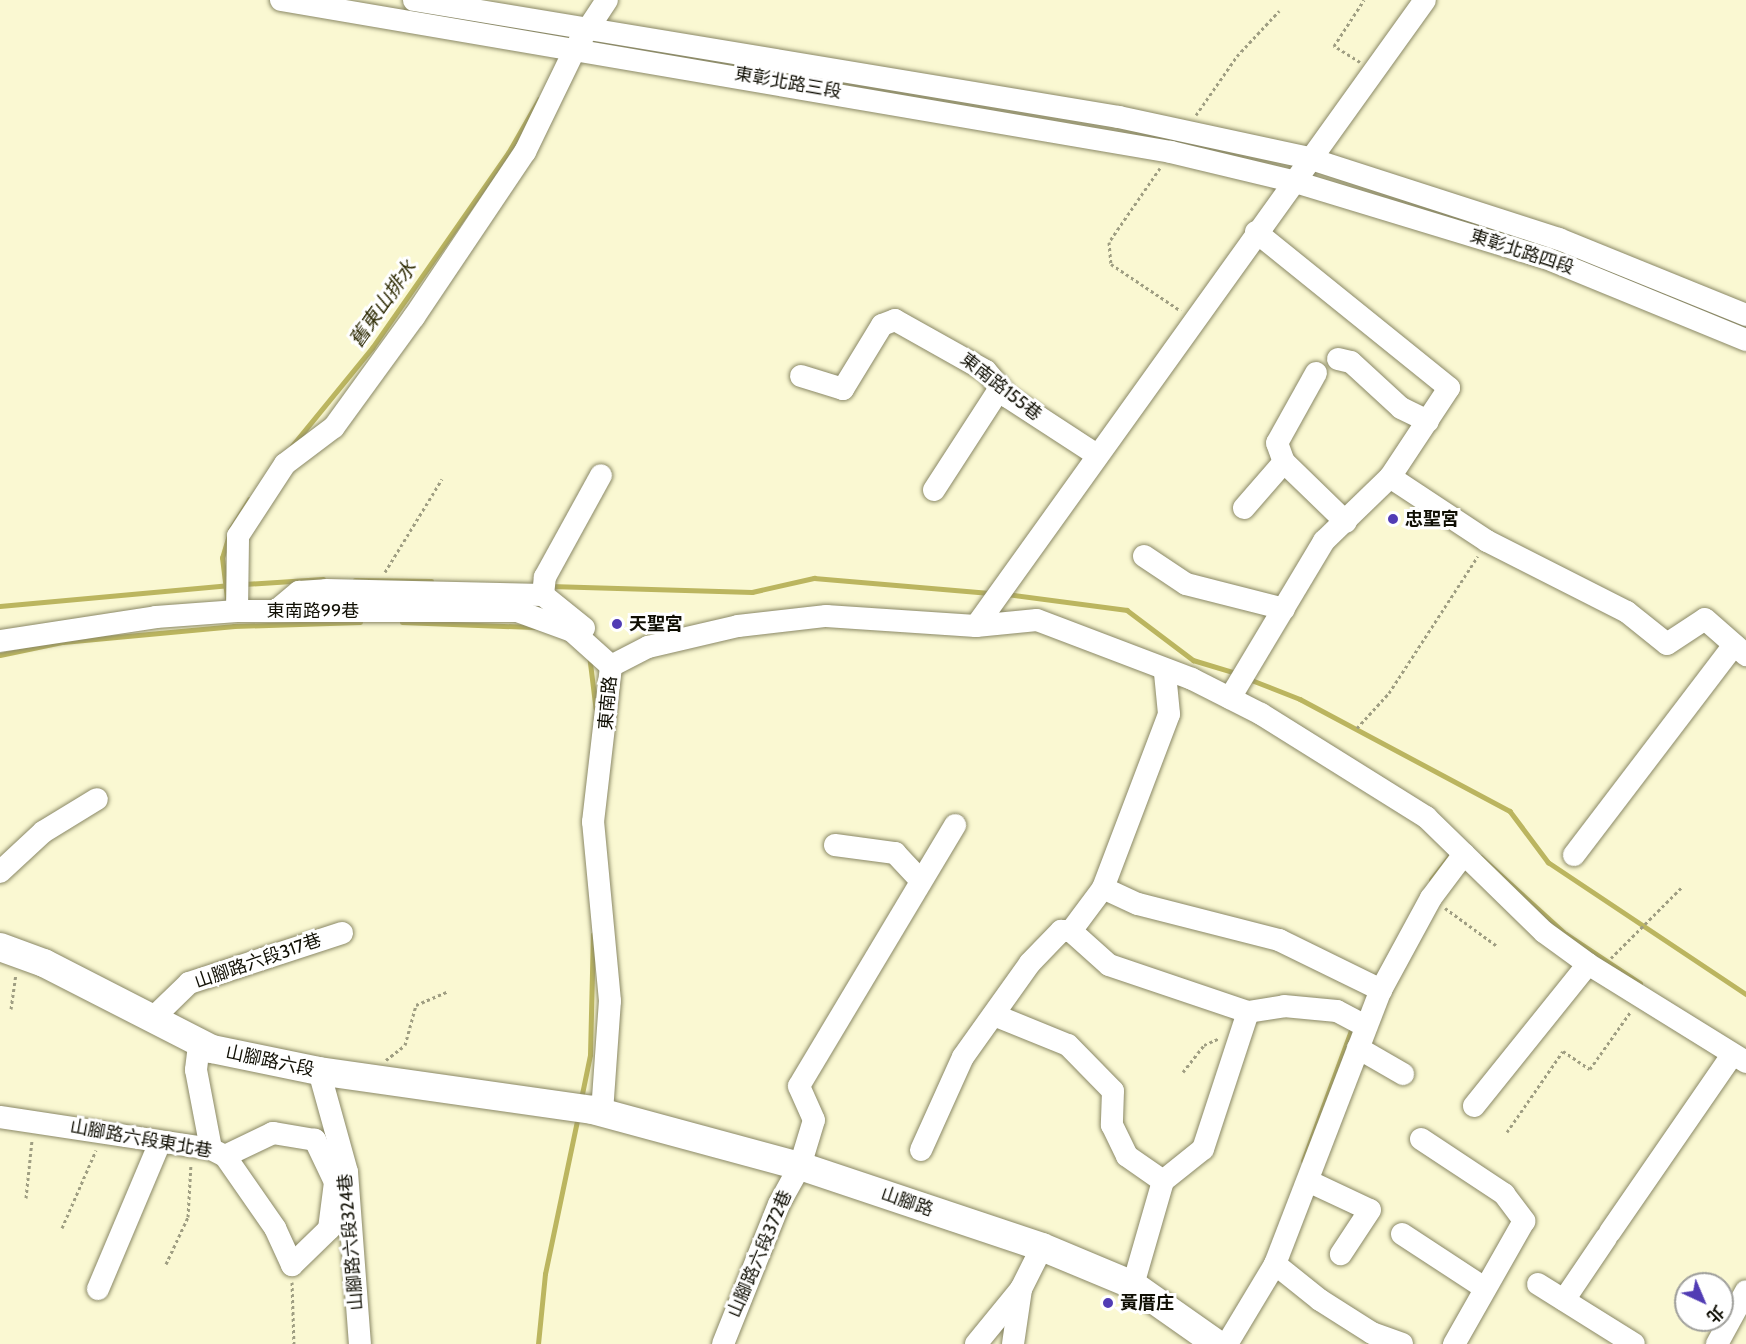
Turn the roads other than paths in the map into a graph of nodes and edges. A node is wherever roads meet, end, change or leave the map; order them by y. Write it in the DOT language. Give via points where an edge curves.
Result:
graph roads {
  1 [pos="281,0"];
  2 [pos="414,0"];
  3 [pos="607,0"];
  4 [pos="1425,0"];
  5 [pos="582,38"];
  6 [pos="1308,158"];
  7 [pos="1292,181"];
  8 [pos="1256,232"];
  9 [pos="1746,315"];
  10 [pos="1746,340"];
  11 [pos="1338,360"];
  12 [pos="1316,373"];
  13 [pos="801,376"];
  14 [pos="1000,388"];
  15 [pos="1428,421"];
  16 [pos="1097,455"];
  17 [pos="1284,462"];
  18 [pos="601,475"];
  19 [pos="1390,477"];
  20 [pos="934,490"];
  21 [pos="1244,508"];
  22 [pos="1346,522"];
  23 [pos="1144,556"];
  24 [pos="543,595"];
  25 [pos="1284,609"];
  26 [pos="237,611"];
  27 [pos="276,611"];
  28 [pos="976,626"];
  29 [pos="0,641"];
  30 [pos="1740,650"];
  31 [pos="611,666"];
  32 [pos="1166,673"];
  33 [pos="1230,698"];
  34 [pos="97,800"];
  35 [pos="955,825"];
  36 [pos="835,845"];
  37 [pos="1459,849"];
  38 [pos="1574,855"];
  39 [pos="0,872"];
  40 [pos="919,879"];
  41 [pos="1103,888"];
  42 [pos="1071,931"];
  43 [pos="342,933"];
  44 [pos="10,951"];
  45 [pos="1594,967"];
  46 [pos="1381,990"];
  47 [pos="1248,1012"];
  48 [pos="994,1015"];
  49 [pos="151,1020"];
  50 [pos="1365,1026"];
  51 [pos="199,1046"];
  52 [pos="1358,1048"];
  53 [pos="1739,1058"];
  54 [pos="319,1071"];
  55 [pos="1403,1074"];
  56 [pos="1474,1106"];
  57 [pos="597,1111"];
  58 [pos="0,1117"];
  59 [pos="1421,1140"];
  60 [pos="160,1142"];
  61 [pos="921,1150"];
  62 [pos="209,1151"];
  63 [pos="800,1166"];
  64 [pos="1163,1181"];
  65 [pos="1308,1181"];
  66 [pos="1402,1234"];
  67 [pos="1042,1247"];
  68 [pos="1341,1254"];
  69 [pos="1275,1264"];
  70 [pos="1538,1284"];
  71 [pos="1133,1285"];
  72 [pos="1483,1287"];
  73 [pos="98,1289"];
  74 [pos="1021,1289"];
  75 [pos="1746,1291"];
  76 [pos="1564,1300"];
  77 [pos="1216,1341"];
  78 [pos="360,1344"];
  79 [pos="723,1344"];
  80 [pos="976,1344"];
  81 [pos="1013,1344"];
  82 [pos="1402,1344"];
  83 [pos="1454,1344"];
  84 [pos="1634,1344"];
  85 [pos="1718,1344"];
  1 -- 5 [label="street, 東彰北路三段"];
  2 -- 5 [label="street, 東彰北路三段"];
  3 -- 5 [label="street"];
  4 -- 6 [label="street"];
  5 -- 6 [label="street, 東彰北路三段" via="1185,131"];
  5 -- 7 [label="street, 東彰北路三段" via="1171,152"];
  5 -- 26 [label="street" via="525,152 414,317 334,428 285,464 237,536"];
  6 -- 7 [label="street"];
  6 -- 9 [label="street, 東彰北路四段" via="1558,239"];
  7 -- 8 [label="street"];
  7 -- 10 [label="street, 東彰北路四段" via="1546,258"];
  8 -- 15 [label="street" via="1449,388"];
  8 -- 16 [label="street"];
  11 -- 15 [label="street" via="1351,362 1401,408"];
  12 -- 17 [label="street" via="1277,443"];
  13 -- 14 [label="street, 東南路155巷" via="843,389 882,325 895,320 940,341 986,371"];
  14 -- 16 [label="street, 東南路155巷"];
  14 -- 20 [label="street"];
  15 -- 19 [label="street"];
  16 -- 28 [label="street"];
  17 -- 21 [label="street"];
  17 -- 22 [label="street"];
  18 -- 24 [label="street" via="545,577"];
  19 -- 22 [label="street"];
  19 -- 30 [label="street" via="1486,542 1627,612 1667,644 1705,619"];
  22 -- 25 [label="street" via="1324,541"];
  23 -- 25 [label="street" via="1186,585"];
  24 -- 27 [label="street" via="382,590 299,592"];
  24 -- 31 [label="street" via="585,628"];
  25 -- 33 [label="street"];
  26 -- 27 [label="street, 東南路99巷"];
  26 -- 29 [label="street, 東南路99巷" via="156,616"];
  27 -- 31 [label="street, 東南路99巷" via="517,611 572,631"];
  28 -- 31 [label="street, 東南路" via="826,616 648,647"];
  28 -- 32 [label="street, 東南路" via="1037,620"];
  30 -- 38 [label="street"];
  31 -- 57 [label="street, 東南路" via="612,694 593,822 610,1001"];
  32 -- 33 [label="street, 東南路"];
  32 -- 41 [label="street" via="1169,714"];
  33 -- 37 [label="street, 東南路" via="1426,817"];
  34 -- 39 [label="street" via="43,832"];
  35 -- 40 [label="street"];
  36 -- 40 [label="street" via="896,853"];
  37 -- 45 [label="street, 東南路" via="1544,932"];
  37 -- 46 [label="street"];
  40 -- 63 [label="street, 山腳路六段372巷" via="799,1086 814,1120"];
  41 -- 42 [label="street"];
  41 -- 46 [label="street" via="1138,904 1279,940"];
  42 -- 47 [label="street" via="1109,965"];
  42 -- 48 [label="street" via="1061,931 1030,963"];
  43 -- 49 [label="street, 山腳路六段317巷" via="189,983"];
  44 -- 49 [label="main road, 山腳路六段"];
  45 -- 53 [label="street, 東南路"];
  45 -- 56 [label="street"];
  46 -- 50 [label="street"];
  47 -- 50 [label="street" via="1284,1006 1337,1011"];
  47 -- 64 [label="street" via="1203,1149"];
  48 -- 61 [label="street" via="963,1057"];
  48 -- 64 [label="street" via="1068,1045 1113,1091 1112,1125 1127,1156"];
  49 -- 51 [label="main road, 山腳路六段"];
  50 -- 52 [label="street"];
  51 -- 54 [label="main road, 山腳路六段"];
  51 -- 62 [label="street" via="196,1070"];
  52 -- 55 [label="street"];
  52 -- 65 [label="street"];
  53 -- 76 [label="street"];
  54 -- 57 [label="main road, 山腳路六段"];
  54 -- 78 [label="street, 山腳路六段324巷" via="347,1172"];
  57 -- 63 [label="main road, 山腳路"];
  58 -- 60 [label="street, 山腳路六段東北巷" via="105,1130"];
  59 -- 72 [label="street" via="1504,1194 1524,1221"];
  60 -- 62 [label="street, 山腳路六段東北巷"];
  60 -- 73 [label="street"];
  62 -- 62 [label="street, 山腳路六段東北巷" via="273,1132 315,1140 335,1182 329,1229 292,1265 275,1228"];
  63 -- 67 [label="main road, 山腳路"];
  63 -- 79 [label="street, 山腳路六段372巷" via="779,1204"];
  64 -- 71 [label="street"];
  65 -- 68 [label="street" via="1370,1210"];
  65 -- 69 [label="street"];
  66 -- 72 [label="street"];
  67 -- 71 [label="main road, 山腳路"];
  67 -- 74 [label="street"];
  69 -- 77 [label="street"];
  69 -- 82 [label="street" via="1320,1300 1372,1333"];
  70 -- 76 [label="street"];
  71 -- 77 [label="main road, 山腳路"];
  72 -- 83 [label="street"];
  74 -- 80 [label="street"];
  74 -- 81 [label="street"];
  75 -- 85 [label="street"];
  76 -- 84 [label="street"];
}
